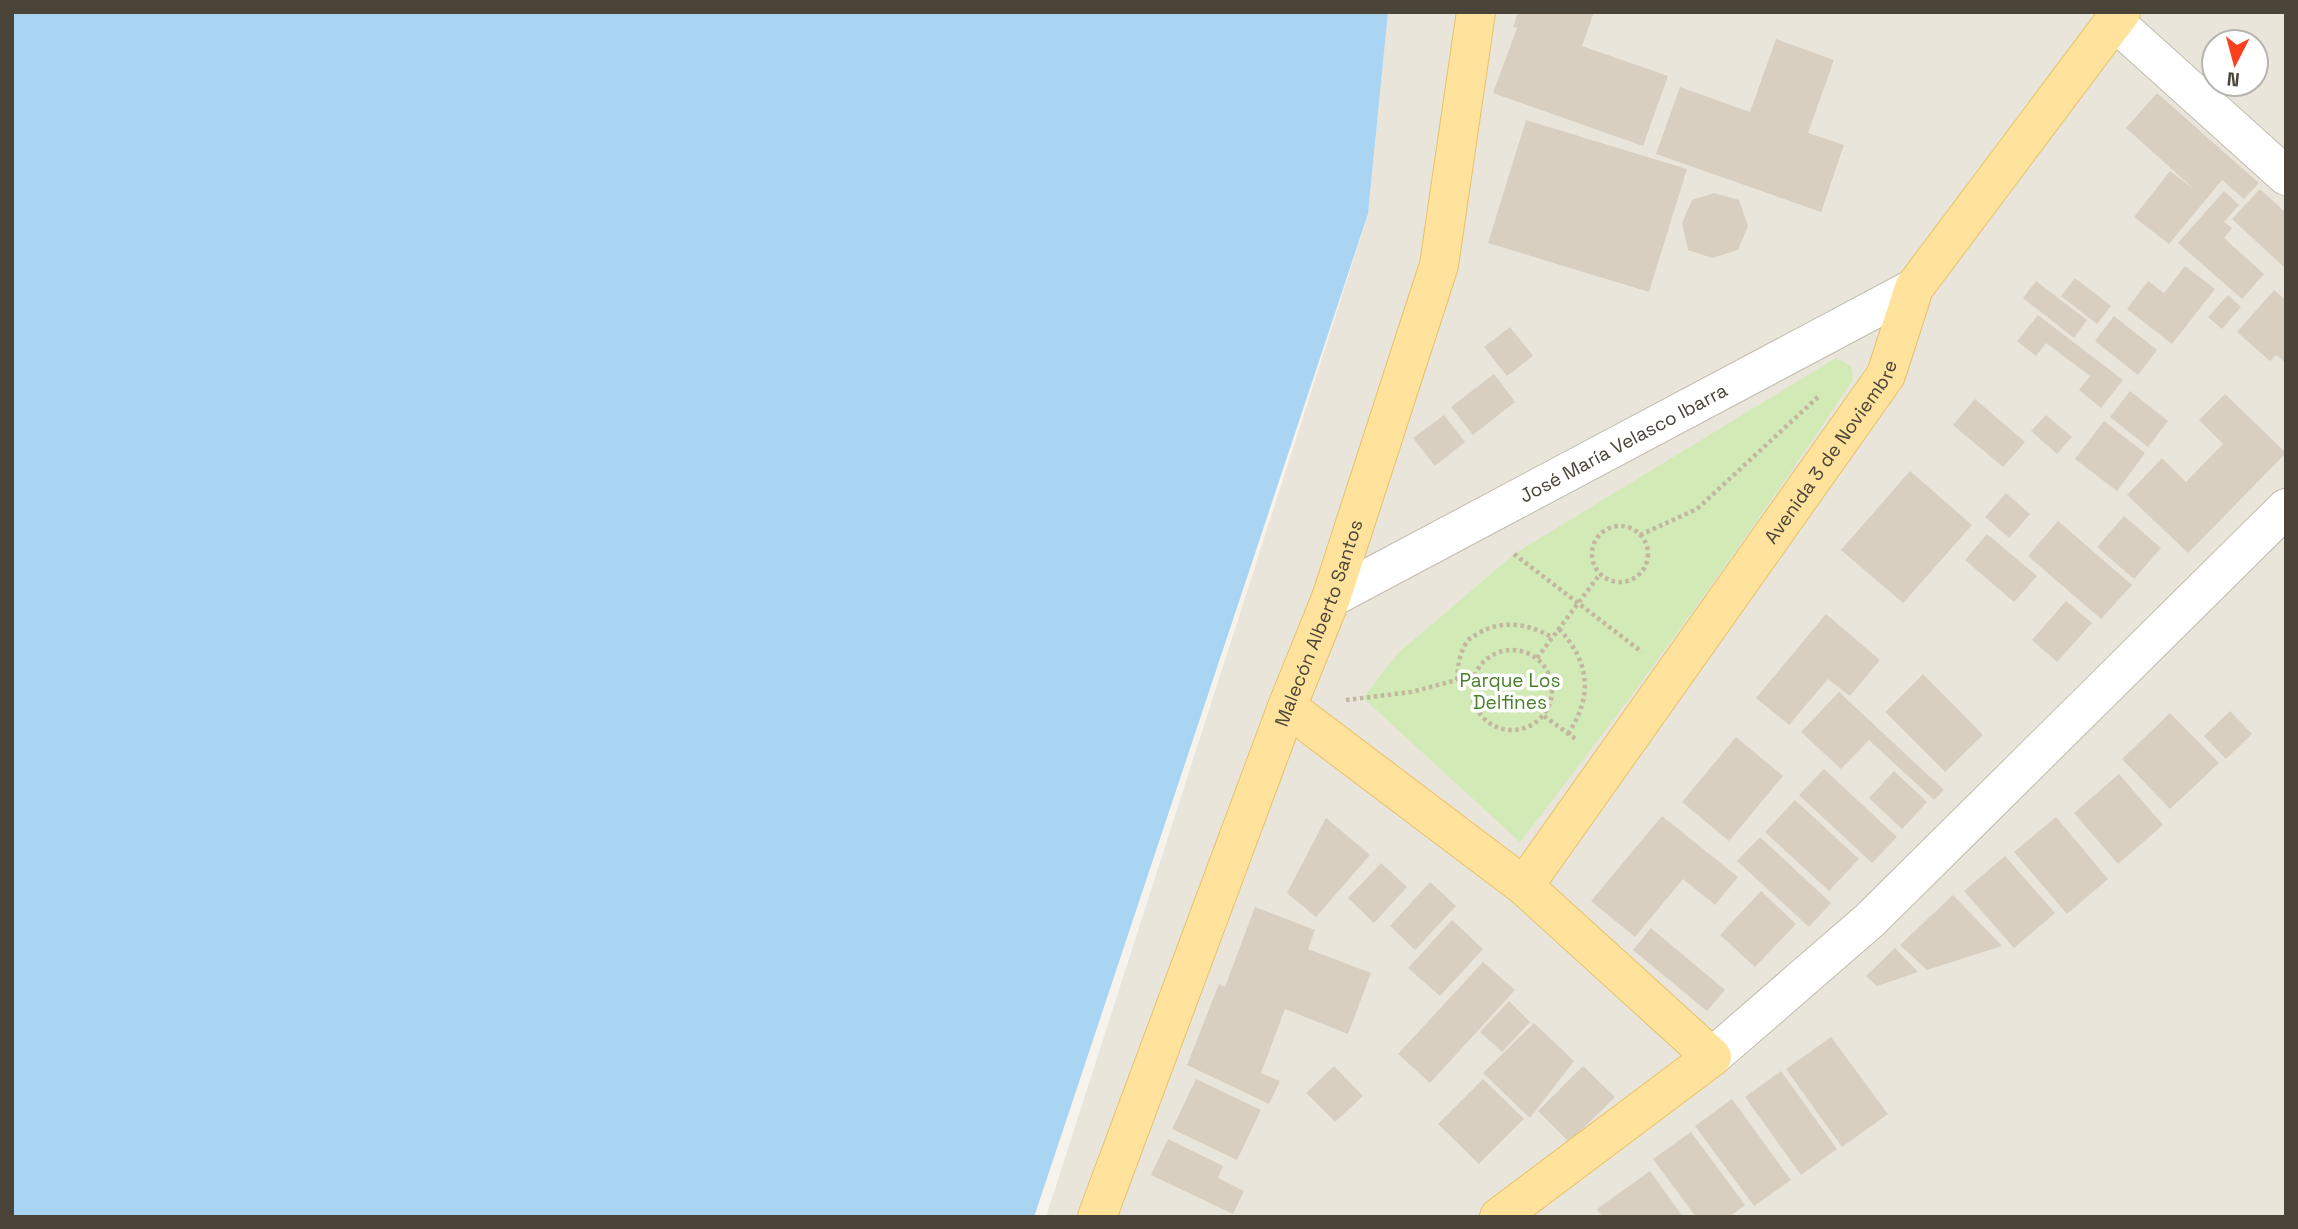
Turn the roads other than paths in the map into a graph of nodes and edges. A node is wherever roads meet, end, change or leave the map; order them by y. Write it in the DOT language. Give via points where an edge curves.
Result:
graph roads {
  1 [pos="1476,12"];
  2 [pos="2118,17"];
  3 [pos="2286,176"];
  4 [pos="1914,288"];
  5 [pos="2286,508"];
  6 [pos="1331,598"];
  7 [pos="1287,707"];
  8 [pos="1524,886"];
  9 [pos="1712,1057"];
  10 [pos="1097,1217"];
  11 [pos="1499,1217"];
  1 -- 6 [label="main road, Malecón Alberto Santos" via="1439,265"];
  2 -- 3 [label="street"];
  2 -- 4 [label="main road, Avenida 3 de Noviembre"];
  4 -- 6 [label="street, José María Velasco Ibarra"];
  4 -- 8 [label="main road, Avenida 3 de Noviembre" via="1886,375"];
  5 -- 9 [label="street" via="1870,920"];
  6 -- 7 [label="main road, Malecón Alberto Santos"];
  7 -- 8 [label="main road"];
  7 -- 10 [label="main road, Malecón Alberto Santos"];
  8 -- 9 [label="main road"];
  9 -- 11 [label="main road"];
}
